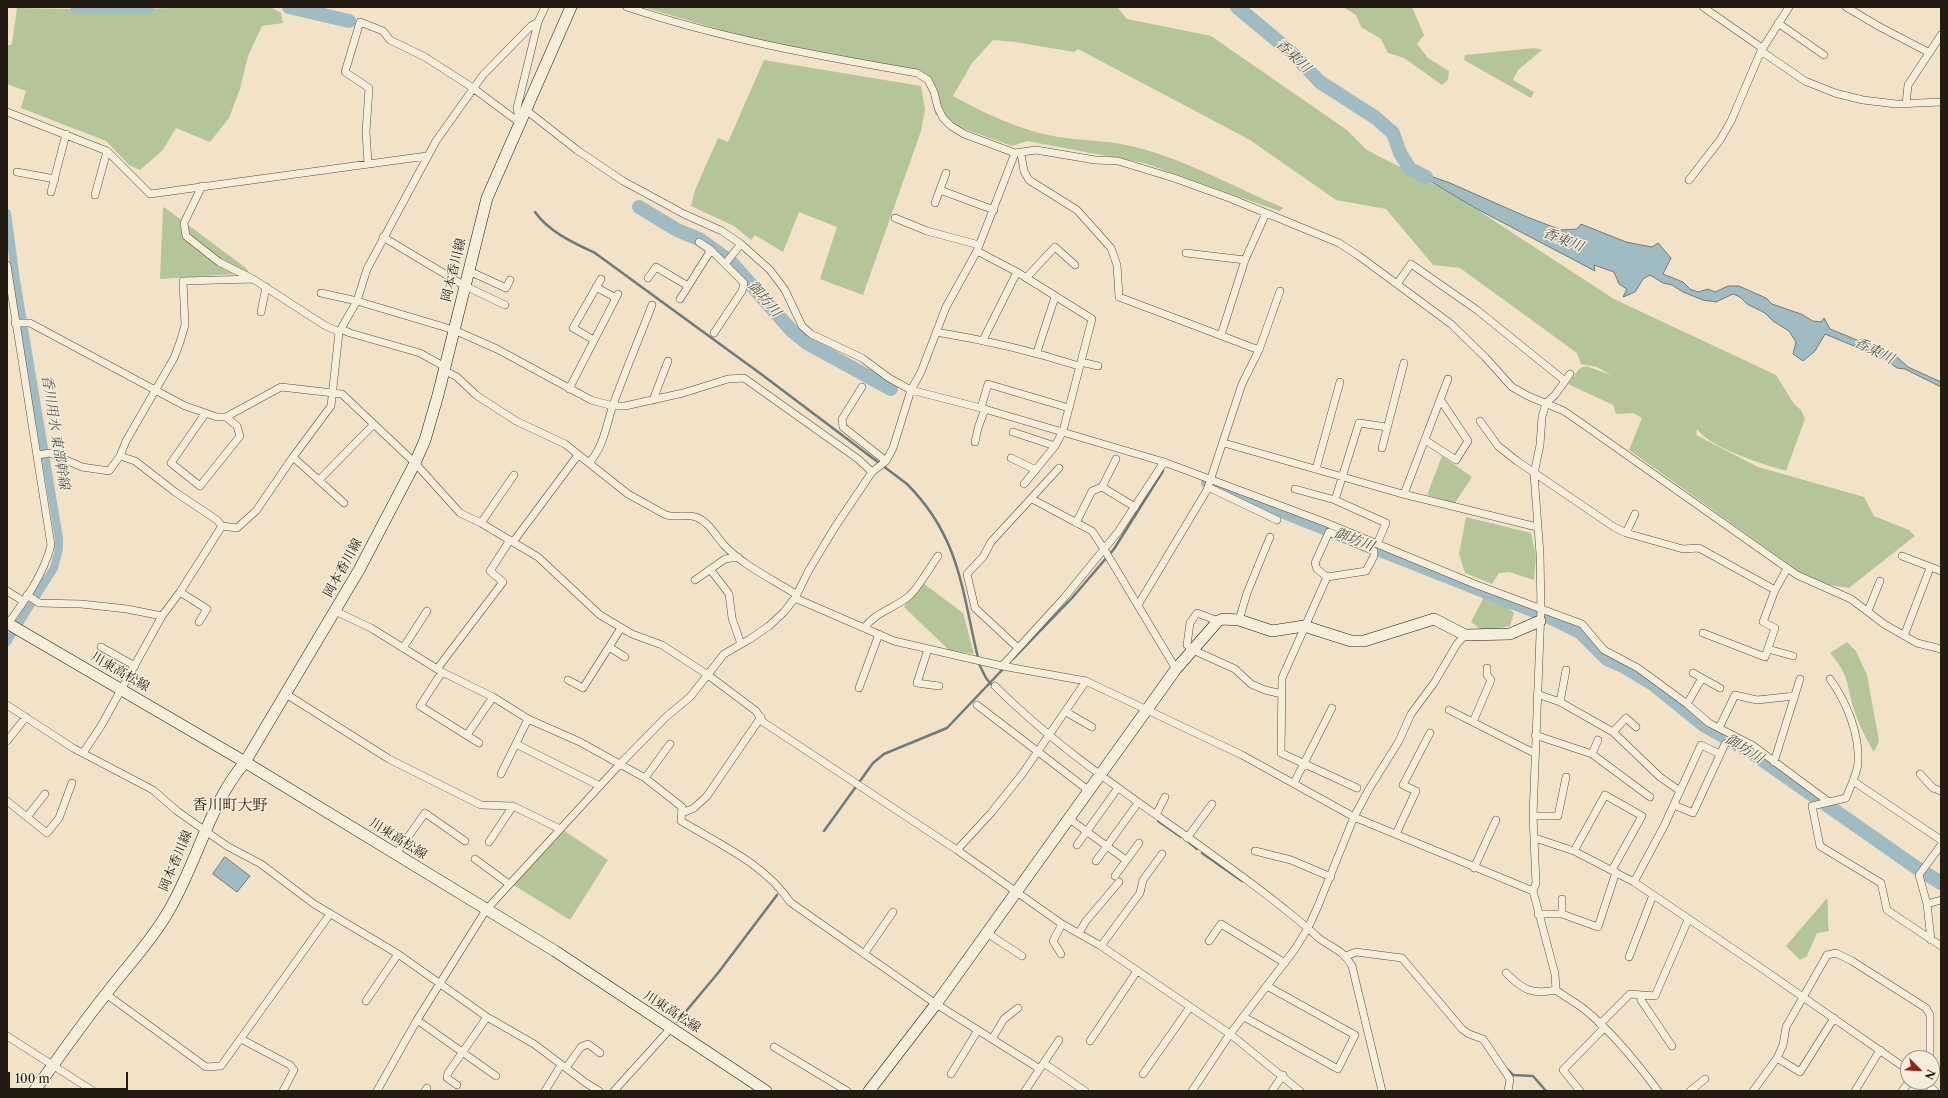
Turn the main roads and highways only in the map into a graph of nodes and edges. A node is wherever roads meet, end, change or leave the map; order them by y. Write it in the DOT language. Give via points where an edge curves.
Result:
graph roads {
  1 [pos="571,7"];
  2 [pos="1540,621"];
  3 [pos="8,624"];
  4 [pos="245,762"];
  5 [pos="872,1090"];
  6 [pos="34,1091"];
  7 [pos="766,1091"];
  1 -- 4 [label="main road, 岡本香川線" via="488,198 432,417 415,463 359,570"];
  2 -- 5 [label="main road" via="1510,634 1465,635 1434,619 1364,641 1351,641 1304,626 1272,631 1239,620 1218,621 1176,669"];
  3 -- 4 [label="main road, 川東高松線"];
  4 -- 6 [label="main road, 岡本香川線" via="235,774 205,830 169,911 151,940 106,994"];
  4 -- 7 [label="main road, 川東高松線" via="555,951"];
}
